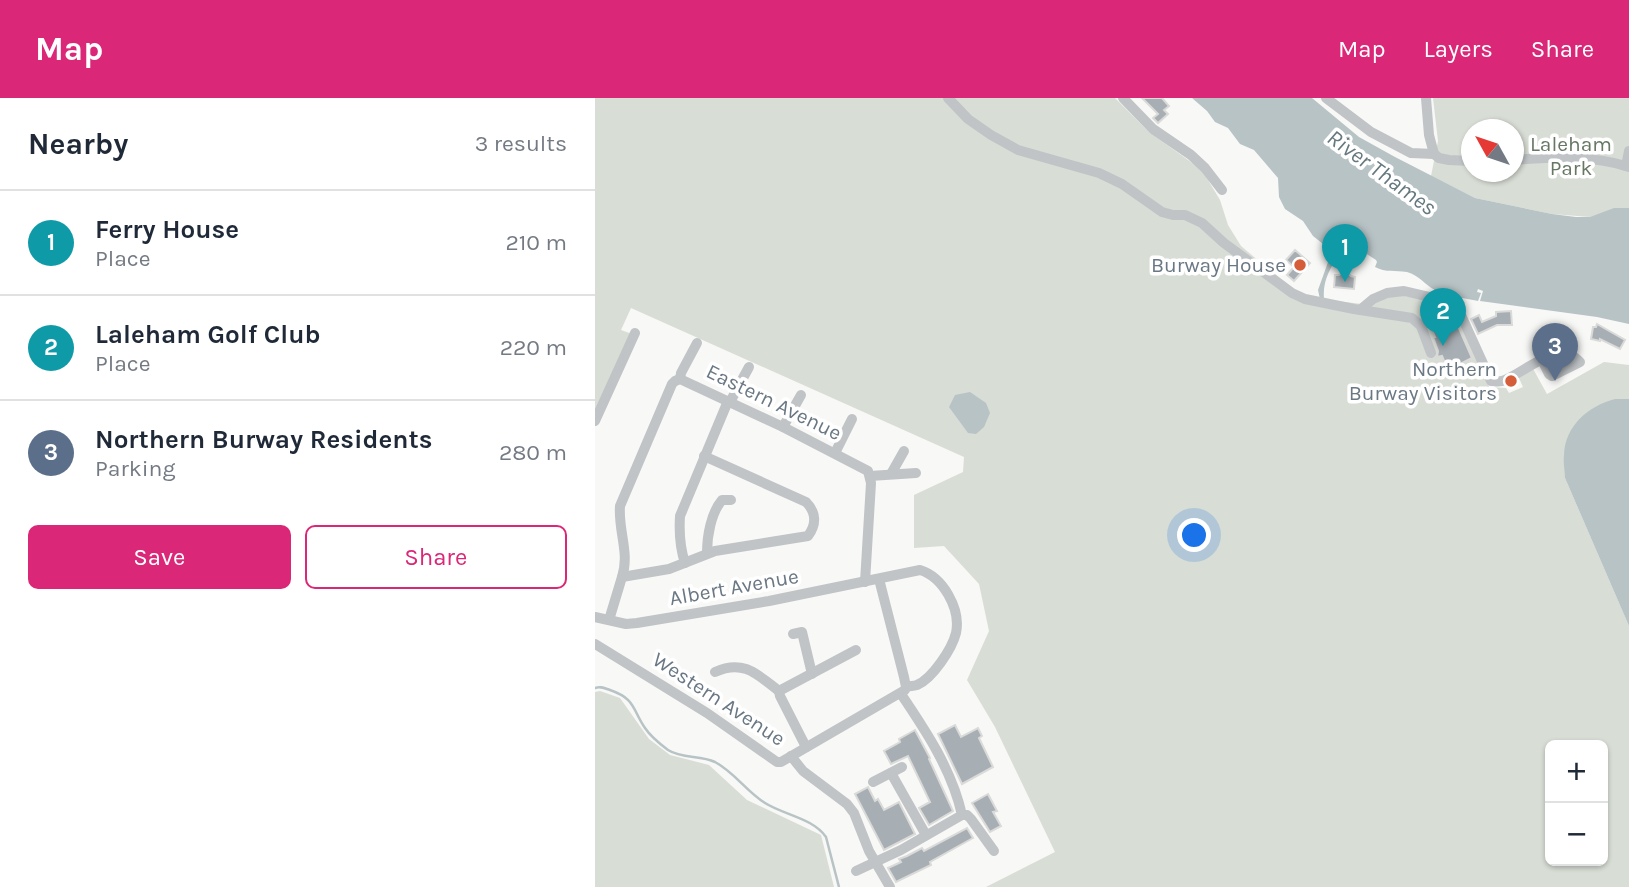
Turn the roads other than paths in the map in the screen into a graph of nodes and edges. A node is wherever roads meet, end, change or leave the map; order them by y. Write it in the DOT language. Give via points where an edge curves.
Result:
graph roads {
  1 [pos="948,98"];
  2 [pos="1123,98"];
  3 [pos="1326,98"];
  4 [pos="1426,98"];
  5 [pos="1629,151"];
  6 [pos="1434,154"];
  7 [pos="1524,159"];
  8 [pos="1461,161"];
  9 [pos="1628,167"];
  10 [pos="1222,190"];
  11 [pos="1360,310"];
  12 [pos="635,333"];
  13 [pos="697,343"];
  14 [pos="1431,353"];
  15 [pos="1542,360"];
  16 [pos="749,367"];
  17 [pos="680,379"];
  18 [pos="800,395"];
  19 [pos="729,401"];
  20 [pos="852,419"];
  21 [pos="595,421"];
  22 [pos="783,427"];
  23 [pos="904,451"];
  24 [pos="835,453"];
  25 [pos="704,456"];
  26 [pos="916,473"];
  27 [pos="891,474"];
  28 [pos="870,476"];
  29 [pos="731,500"];
  30 [pos="707,553"];
  31 [pos="685,563"];
  32 [pos="622,578"];
  33 [pos="879,579"];
  34 [pos="865,582"];
  35 [pos="595,617"];
  36 [pos="609,620"];
  37 [pos="793,634"];
  38 [pos="595,644"];
  39 [pos="856,650"];
  40 [pos="715,672"];
  41 [pos="812,674"];
  42 [pos="904,690"];
  43 [pos="779,691"];
  44 [pos="806,747"];
  45 [pos="791,756"];
  46 [pos="902,767"];
  47 [pos="891,773"];
  48 [pos="873,782"];
  49 [pos="962,815"];
  50 [pos="926,835"];
  51 [pos="994,851"];
  52 [pos="876,862"];
  53 [pos="856,872"];
  54 [pos="890,887"];
  1 -- 11 [label="street" via="968,119 1018,150 1099,173 1162,212 1202,223 1292,293"];
  2 -- 10 [label="street" via="1153,129 1205,168"];
  3 -- 6 [label="street" via="1371,132 1411,153"];
  4 -- 6 [label="street"];
  5 -- 9 [label="street"];
  6 -- 8 [label="street"];
  7 -- 9 [label="street" via="1590,159"];
  11 -- 14 [label="street" via="1412,318 1421,326"];
  11 -- 15 [label="street" via="1373,299 1395,292 1453,304 1490,380 1503,380"];
  12 -- 21 [label="street"];
  13 -- 17 [label="street"];
  16 -- 19 [label="street"];
  17 -- 19 [label="street, Eastern Avenue"];
  17 -- 32 [label="street, Eastern Avenue" via="672,384 620,506 625,547"];
  18 -- 22 [label="street"];
  19 -- 22 [label="street, Eastern Avenue"];
  19 -- 25 [label="street"];
  20 -- 24 [label="street"];
  22 -- 24 [label="street, Eastern Avenue"];
  23 -- 27 [label="street"];
  24 -- 28 [label="street, Eastern Avenue"];
  25 -- 30 [label="street" via="806,502 814,512 808,536"];
  25 -- 31 [label="street" via="680,516"];
  26 -- 27 [label="street"];
  27 -- 28 [label="street"];
  28 -- 34 [label="street"];
  29 -- 30 [label="street" via="722,500 717,508"];
  30 -- 31 [label="street"];
  31 -- 32 [label="street"];
  32 -- 36 [label="street, Eastern Avenue"];
  33 -- 34 [label="street, Albert Avenue"];
  33 -- 42 [label="street"];
  33 -- 42 [label="street, Western Avenue" via="920,570 931,575 953,603 956,632 947,654 927,678"];
  34 -- 36 [label="street, Albert Avenue" via="637,623"];
  35 -- 36 [label="street, Albert Avenue"];
  37 -- 41 [label="street" via="803,632"];
  38 -- 45 [label="street, Western Avenue" via="777,762"];
  39 -- 41 [label="street"];
  40 -- 43 [label="street" via="743,667"];
  41 -- 43 [label="street"];
  42 -- 44 [label="street, Western Avenue"];
  42 -- 49 [label="street" via="952,781"];
  43 -- 44 [label="street"];
  44 -- 45 [label="street, Western Avenue"];
  45 -- 52 [label="street" via="854,813"];
  46 -- 47 [label="street"];
  47 -- 48 [label="street"];
  47 -- 50 [label="street"];
  49 -- 50 [label="street"];
  49 -- 51 [label="street" via="971,819"];
  50 -- 52 [label="street"];
  52 -- 53 [label="street"];
  52 -- 54 [label="street"];
}
